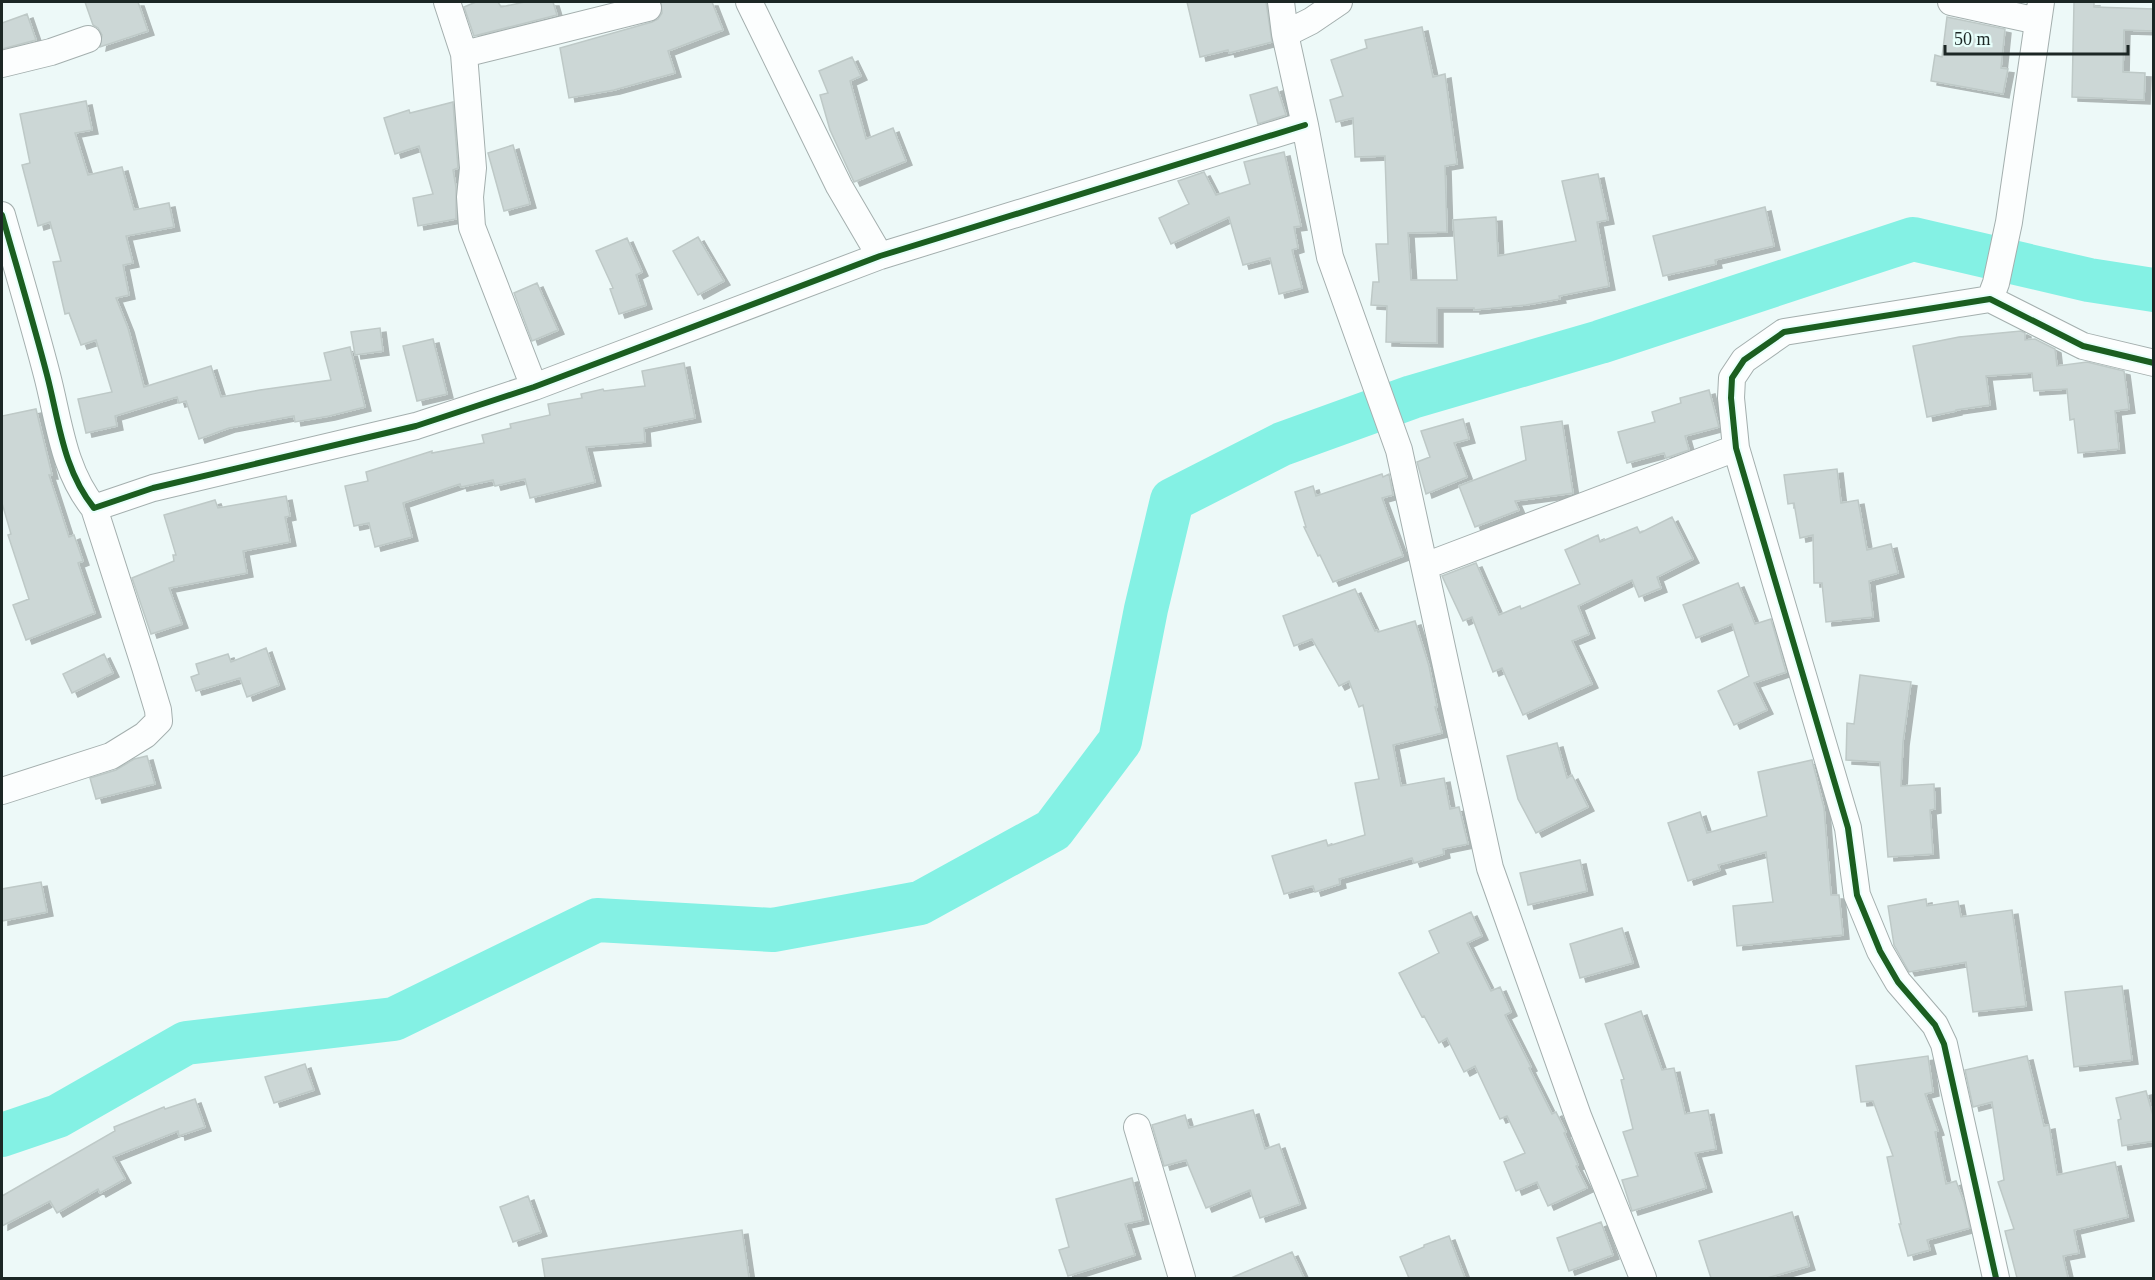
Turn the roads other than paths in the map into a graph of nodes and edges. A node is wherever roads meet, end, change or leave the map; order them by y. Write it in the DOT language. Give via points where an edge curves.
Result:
graph roads {
  1 [pos="447,2"];
  2 [pos="749,2"];
  3 [pos="1281,2"];
  4 [pos="1339,2"];
  5 [pos="1951,2"];
  6 [pos="648,8"];
  7 [pos="2039,11"];
  8 [pos="1285,34"];
  9 [pos="88,39"];
  10 [pos="464,54"];
  11 [pos="2,64"];
  12 [pos="1305,125"];
  13 [pos="2,215"];
  14 [pos="880,256"];
  15 [pos="1993,291"];
  16 [pos="2154,363"];
  17 [pos="534,387"];
  18 [pos="1736,448"];
  19 [pos="94,508"];
  20 [pos="1425,566"];
  21 [pos="2,791"];
  22 [pos="1137,1127"];
  23 [pos="1182,1278"];
  24 [pos="1642,1278"];
  25 [pos="1996,1278"];
  1 -- 10 [label="street"];
  2 -- 14 [label="street" via="839,186"];
  3 -- 8 [label="street"];
  4 -- 8 [label="street"];
  5 -- 7 [label="street"];
  6 -- 10 [label="street"];
  7 -- 15 [label="street" via="2009,222"];
  8 -- 12 [label="street"];
  9 -- 11 [label="street"];
  10 -- 17 [label="street" via="473,168 472,226"];
  12 -- 14 [label="street"];
  12 -- 20 [label="street" via="1330,257 1399,450"];
  13 -- 19 [label="street" via="66,458"];
  14 -- 17 [label="street"];
  15 -- 16 [label="street" via="2083,346"];
  15 -- 18 [label="street" via="1784,332 1744,360 1732,378"];
  17 -- 19 [label="street" via="416,426 153,488"];
  18 -- 20 [label="street"];
  18 -- 25 [label="street" via="1848,828 1857,895 1880,951 1898,982 1935,1025 1944,1044"];
  19 -- 21 [label="street" via="149,677 159,721 145,735 111,756"];
  20 -- 24 [label="street" via="1490,868 1578,1116"];
  22 -- 23 [label="street"];
}
